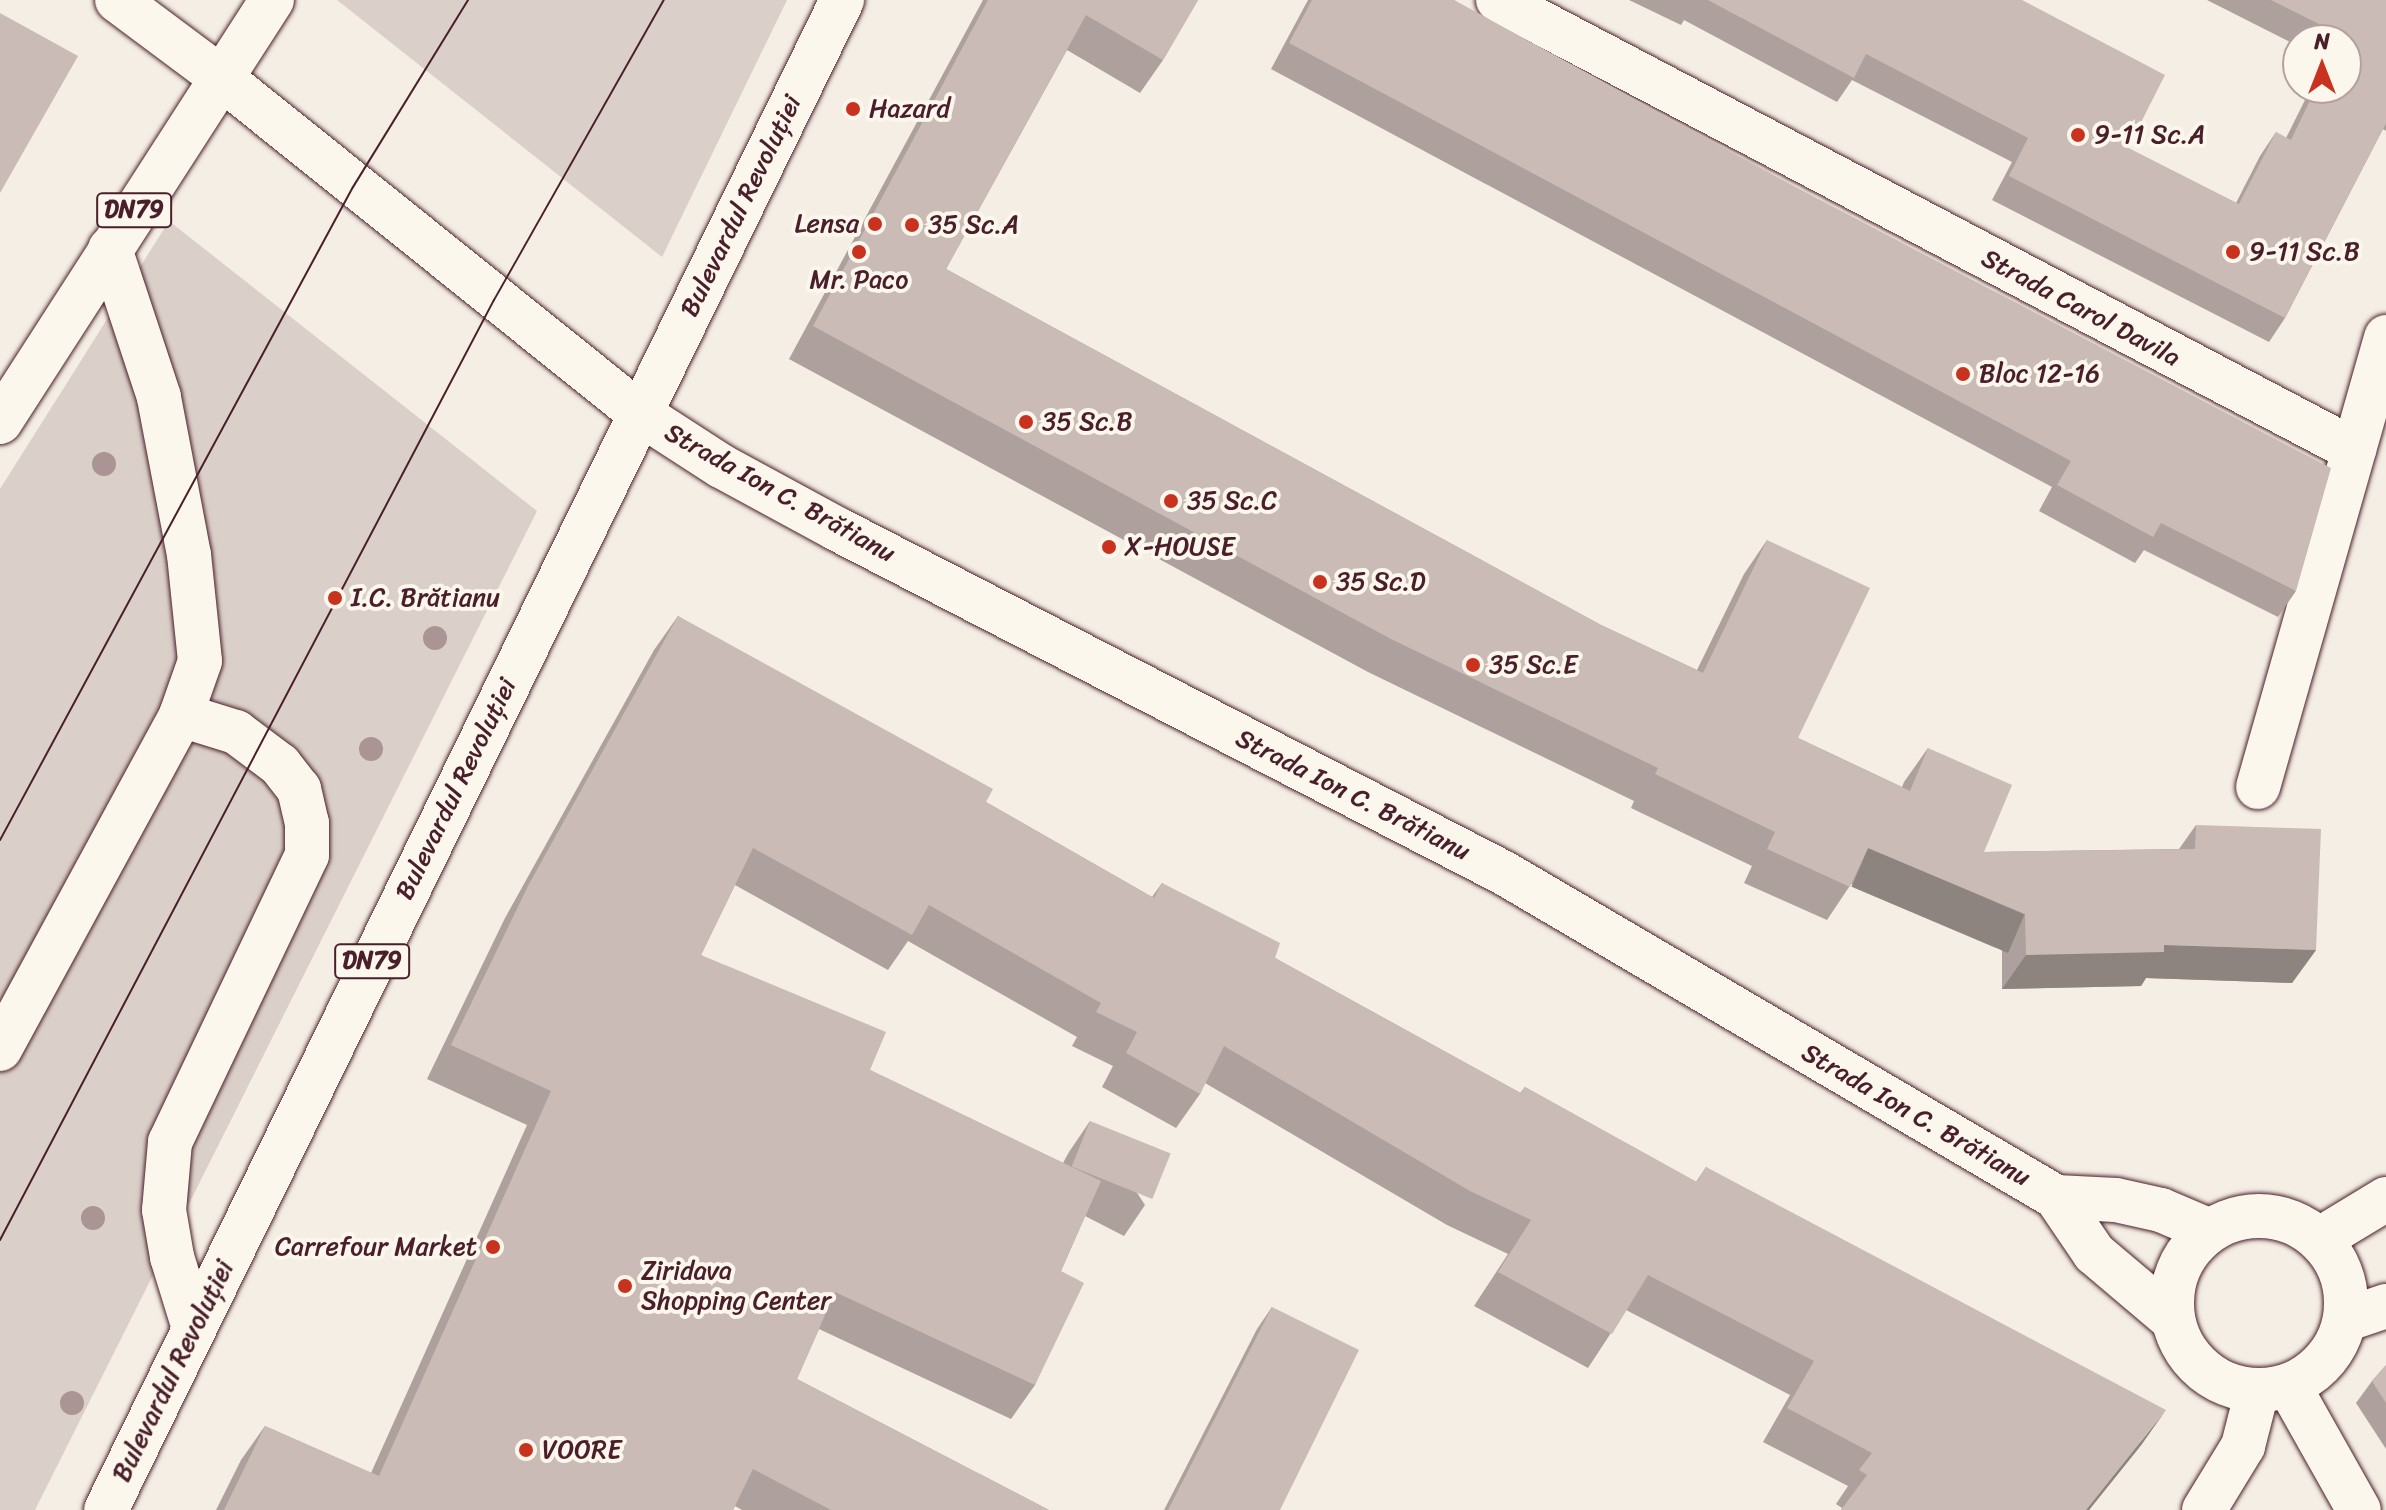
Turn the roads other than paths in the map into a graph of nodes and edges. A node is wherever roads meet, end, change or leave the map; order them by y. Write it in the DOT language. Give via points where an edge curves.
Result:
graph roads {
  1 [pos="117,0"];
  2 [pos="272,0"];
  3 [pos="842,0"];
  4 [pos="1498,0"];
  5 [pos="219,76"];
  6 [pos="110,249"];
  7 [pos="2386,337"];
  8 [pos="639,413"];
  9 [pos="0,422"];
  10 [pos="2354,450"];
  11 [pos="181,715"];
  12 [pos="2258,787"];
  13 [pos="0,1049"];
  14 [pos="2056,1197"];
  15 [pos="2386,1199"];
  16 [pos="2208,1230"];
  17 [pos="2386,1233"];
  18 [pos="2326,1246"];
  19 [pos="2386,1306"];
  20 [pos="2172,1319"];
  21 [pos="2345,1320"];
  22 [pos="194,1328"];
  23 [pos="2273,1388"];
  24 [pos="106,1510"];
  25 [pos="2204,1510"];
  26 [pos="2359,1510"];
  1 -- 5 [label="main road"];
  2 -- 5 [label="main road, DN79"];
  3 -- 8 [label="main road, Bulevardul Revoluției / DN79"];
  4 -- 10 [label="main road, Strada Carol Davila"];
  5 -- 6 [label="main road, DN79"];
  5 -- 8 [label="main road"];
  6 -- 9 [label="main road, DN79"];
  6 -- 11 [label="main road" via="159,397 189,555 200,661"];
  7 -- 10 [label="main road"];
  8 -- 14 [label="main road, Strada Ion C. Brătianu" via="721,466 837,529 1504,873"];
  8 -- 22 [label="main road, Bulevardul Revoluției / DN79"];
  10 -- 12 [label="main road"];
  11 -- 13 [label="main road"];
  11 -- 22 [label="main road" via="236,732 280,765 299,789 307,823 307,855 170,1142 164,1210"];
  14 -- 16 [label="main road, Strada Ion C. Brătianu" via="2116,1200 2161,1210"];
  14 -- 20 [label="main road, Strada Ion C. Brătianu" via="2094,1253"];
  15 -- 18 [label="main road"];
  16 -- 18 [label="main road" via="2245,1215 2286,1218"];
  16 -- 20 [label="main road" via="2185,1254 2172,1285"];
  17 -- 18 [label="main road"];
  18 -- 21 [label="main road" via="2345,1286"];
  19 -- 21 [label="main road"];
  20 -- 23 [label="main road" via="2187,1356 2218,1381"];
  21 -- 23 [label="main road" via="2326,1360"];
  22 -- 24 [label="main road, Bulevardul Revoluției / DN79"];
  23 -- 25 [label="main road"];
  23 -- 26 [label="main road"];
}
